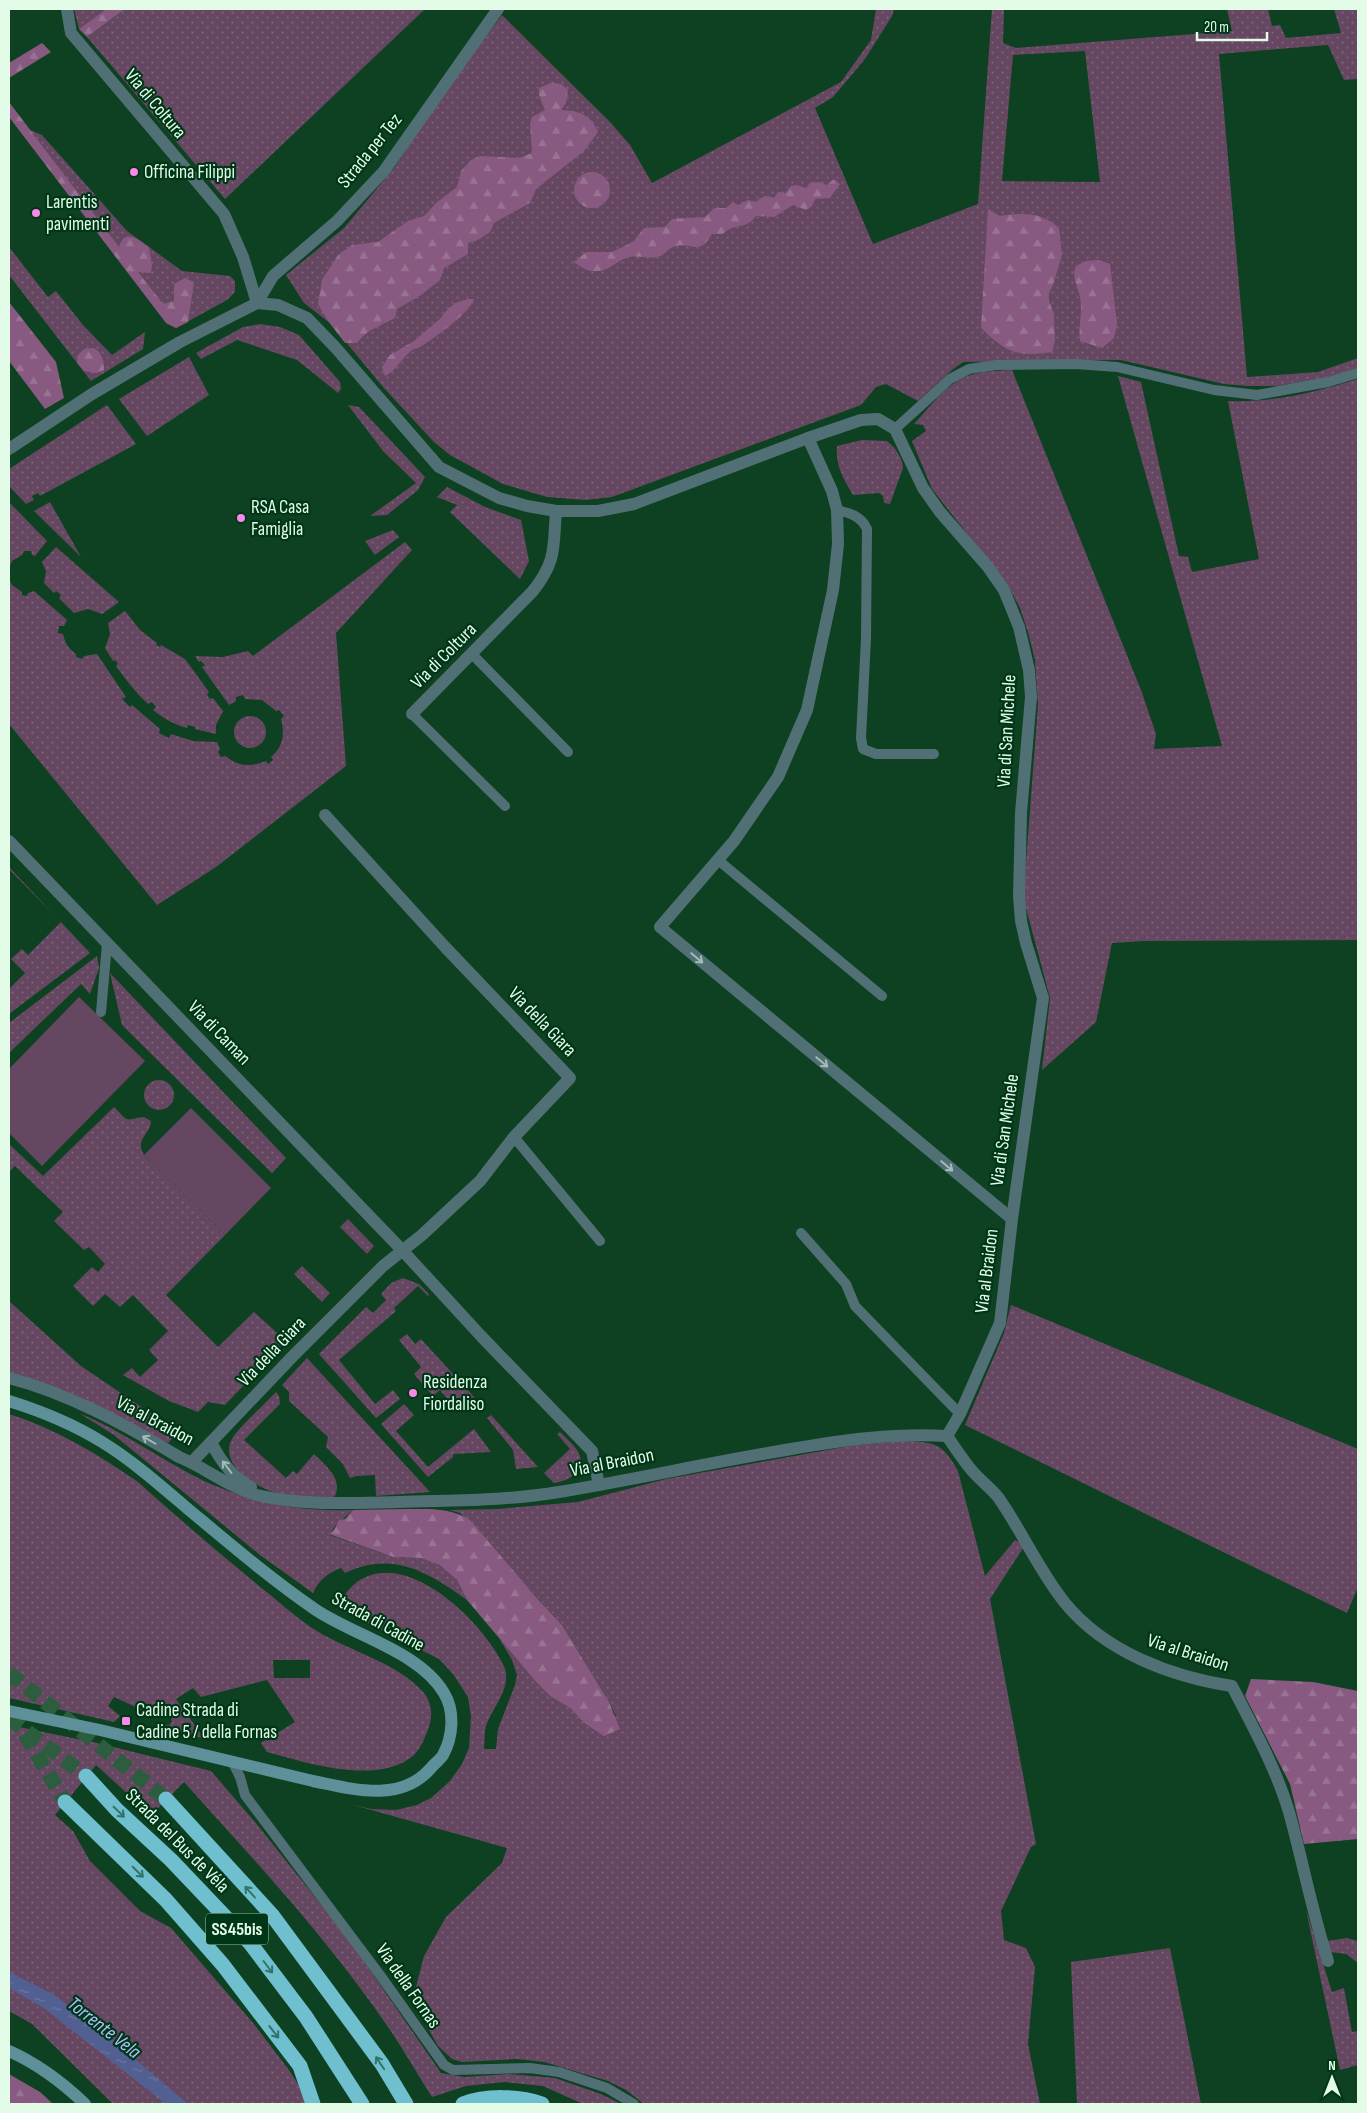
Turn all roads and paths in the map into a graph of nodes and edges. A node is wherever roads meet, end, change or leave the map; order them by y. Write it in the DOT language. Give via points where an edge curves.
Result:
graph roads {
  1 [pos="67,9"];
  2 [pos="498,9"];
  3 [pos="257,303"];
  4 [pos="1358,372"];
  5 [pos="895,429"];
  6 [pos="808,438"];
  7 [pos="9,449"];
  8 [pos="837,510"];
  9 [pos="556,511"];
  10 [pos="472,654"];
  11 [pos="412,714"];
  12 [pos="568,752"];
  13 [pos="934,754"];
  14 [pos="505,806"];
  15 [pos="325,815"];
  16 [pos="9,841"];
  17 [pos="718,860"];
  18 [pos="107,944"];
  19 [pos="882,996"];
  20 [pos="100,1012"];
  21 [pos="514,1137"];
  22 [pos="1012,1219"];
  23 [pos="802,1233"];
  24 [pos="600,1241"];
  25 [pos="402,1250"];
  26 [pos="9,1378"];
  27 [pos="9,1401"];
  28 [pos="960,1414"];
  29 [pos="947,1436"];
  30 [pos="212,1442"];
  31 [pos="192,1462"];
  32 [pos="599,1485"];
  33 [pos="281,1498"];
  34 [pos="9,1711"];
  35 [pos="233,1763"];
  36 [pos="86,1776"];
  37 [pos="166,1799"];
  38 [pos="65,1802"];
  39 [pos="1328,1961"];
  40 [pos="9,2051"];
  41 [pos="84,2104"];
  42 [pos="313,2104"];
  43 [pos="362,2104"];
  44 [pos="406,2104"];
  45 [pos="463,2104"];
  46 [pos="542,2104"];
  47 [pos="634,2104"];
  1 -- 3 [label="street, Via di Coltura" via="71,33 224,214 243,257"];
  2 -- 3 [label="street, Strada per Tez" via="384,171 337,221 273,276"];
  3 -- 7 [label="street" via="180,342 92,394"];
  3 -- 9 [label="street" via="278,305 307,318 439,467 499,498"];
  4 -- 5 [label="lane" via="1328,382 1257,394 1214,390 1117,367 997,365 970,369 950,379"];
  5 -- 6 [label="street" via="888,423 870,418"];
  5 -- 22 [label="street, Via di San Michele" via="923,488 1004,590 1019,627 1029,670 1031,697 1021,813 1019,896 1026,943 1043,998"];
  6 -- 8 [label="street, Via di San Michele"];
  6 -- 9 [label="street" via="634,504 598,511"];
  8 -- 13 [label="lane" via="851,513 863,521 867,529 863,749 876,754"];
  8 -- 17 [label="street, Via di San Michele" via="838,544 833,590 808,710 778,778"];
  9 -- 10 [label="street, Via di Coltura" via="552,560 548,570 533,592"];
  10 -- 11 [label="street, Via di Coltura"];
  10 -- 12 [label="lane"];
  11 -- 14 [label="lane, Via di Coltura"];
  15 -- 21 [label="street, Via della Giara" via="570,1078"];
  16 -- 18 [label="street, Via di Caman"];
  17 -- 19 [label="lane"];
  17 -- 22 [label="street, Via di San Michele, one-way" via="660,927"];
  18 -- 20 [label="lane"];
  18 -- 25 [label="street, Via di Caman"];
  21 -- 24 [label="lane"];
  21 -- 25 [label="street, Via della Giara" via="480,1181"];
  22 -- 28 [label="street, Via al Braidon" via="1000,1323"];
  23 -- 28 [label="lane" via="846,1284 855,1306"];
  25 -- 30 [label="street, Via della Giara" via="343,1306"];
  25 -- 32 [label="street" via="592,1451"];
  31 -- 26 [label="street, Via al Braidon, one-way" via="92,1409"];
  27 -- 35 [label="street, Strada di Cadine" via="102,1442 259,1569 317,1611 415,1662 433,1677 445,1694 451,1713 450,1736 442,1755 417,1781 386,1792 344,1788"];
  28 -- 29 [label="street, Via al Braidon"];
  29 -- 32 [label="street, Via al Braidon" via="923,1434 853,1439"];
  29 -- 39 [label="street, Via al Braidon" via="969,1468 997,1496 1054,1588 1078,1617 1097,1633 1140,1659 1210,1683 1232,1686 1275,1773 1289,1812"];
  30 -- 31 [label="street, Via della Giara"];
  33 -- 30 [label="street, Via al Braidon, one-way" via="244,1484 216,1453"];
  31 -- 33 [label="street, Via al Braidon" via="247,1492"];
  32 -- 33 [label="street, Via al Braidon" via="556,1493 453,1501 328,1503"];
  34 -- 35 [label="street, Strada di Cadine"];
  35 -- 47 [label="lane, Via della Fornas" via="245,1795 444,2065 453,2070 530,2068 559,2072 606,2088"];
  36 -- 43 [label="highway, Strada del Bus de Véla / SS45bis, one-way" via="250,1943 306,2017"];
  44 -- 37 [label="highway, Strada del Bus de Véla / SS45bis, one-way" via="382,2064 272,1915"];
  38 -- 42 [label="highway, one-way" via="166,1900 223,1965 300,2066"];
  40 -- 41 [label="street" via="44,2071"];
  45 -- 46 [label="highway" via="475,2100 506,2099"];
}
